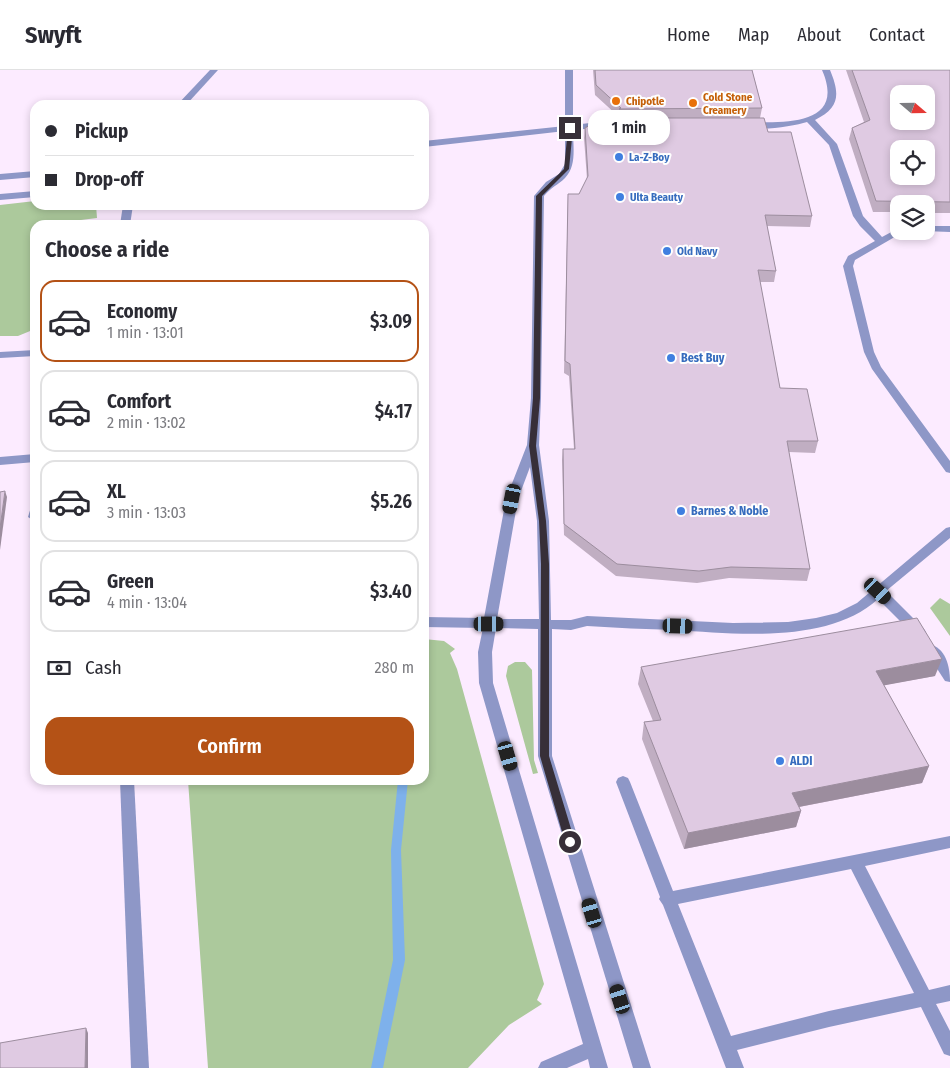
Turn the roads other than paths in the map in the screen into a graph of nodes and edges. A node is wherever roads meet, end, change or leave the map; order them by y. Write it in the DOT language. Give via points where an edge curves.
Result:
graph roads {
  1 [pos="214,70"];
  2 [pos="569,70"];
  3 [pos="826,70"];
  4 [pos="186,100"];
  5 [pos="809,119"];
  6 [pos="620,124"];
  7 [pos="738,125"];
  8 [pos="570,128"];
  9 [pos="429,143"];
  10 [pos="30,174"];
  11 [pos="0,177"];
  12 [pos="30,194"];
  13 [pos="0,197"];
  14 [pos="935,229"];
  15 [pos="950,229"];
  16 [pos="890,236"];
  17 [pos="880,240"];
  18 [pos="30,353"];
  19 [pos="0,356"];
  20 [pos="532,446"];
  21 [pos="30,458"];
  22 [pos="0,461"];
  23 [pos="950,469"];
  24 [pos="950,531"];
  25 [pos="878,591"];
  26 [pos="429,622"];
  27 [pos="489,624"];
  28 [pos="544,624"];
  29 [pos="950,677"];
  30 [pos="623,782"];
  31 [pos="127,785"];
  32 [pos="950,842"];
  33 [pos="855,861"];
  34 [pos="667,899"];
  35 [pos="950,993"];
  36 [pos="925,1000"];
  37 [pos="726,1045"];
  38 [pos="593,1048"];
  39 [pos="950,1048"];
  40 [pos="140,1068"];
  41 [pos="547,1068"];
  42 [pos="599,1068"];
  43 [pos="642,1068"];
  44 [pos="736,1068"];
  1 -- 4 [label="lane"];
  2 -- 8 [label="lane"];
  3 -- 5 [label="lane" via="833,98 825,110"];
  5 -- 7 [label="lane" via="778,126"];
  5 -- 17 [label="lane" via="833,144 858,216"];
  6 -- 8 [label="lane"];
  8 -- 9 [label="lane"];
  8 -- 20 [label="lane" via="567,169 539,196 536,398"];
  10 -- 11 [label="lane"];
  12 -- 13 [label="lane"];
  14 -- 15 [label="lane"];
  16 -- 17 [label="lane"];
  17 -- 23 [label="lane" via="851,258 848,266 869,352 885,380"];
  18 -- 19 [label="lane"];
  20 -- 27 [label="lane" via="512,499"];
  20 -- 28 [label="lane" via="542,521"];
  21 -- 22 [label="lane"];
  24 -- 25 [label="lane"];
  25 -- 28 [label="lane" via="872,599 848,612 787,628 753,630 587,621 571,625"];
  25 -- 29 [label="lane" via="911,622"];
  26 -- 27 [label="lane"];
  27 -- 28 [label="lane"];
  27 -- 38 [label="lane" via="485,652 486,683"];
  28 -- 43 [label="lane" via="545,756"];
  30 -- 34 [label="lane"];
  31 -- 40 [label="lane"];
  32 -- 33 [label="lane"];
  33 -- 34 [label="lane"];
  33 -- 36 [label="lane"];
  34 -- 37 [label="lane"];
  35 -- 36 [label="lane"];
  36 -- 37 [label="lane" via="829,1019"];
  36 -- 39 [label="lane"];
  37 -- 44 [label="lane"];
  38 -- 41 [label="lane"];
  38 -- 42 [label="lane"];
}
